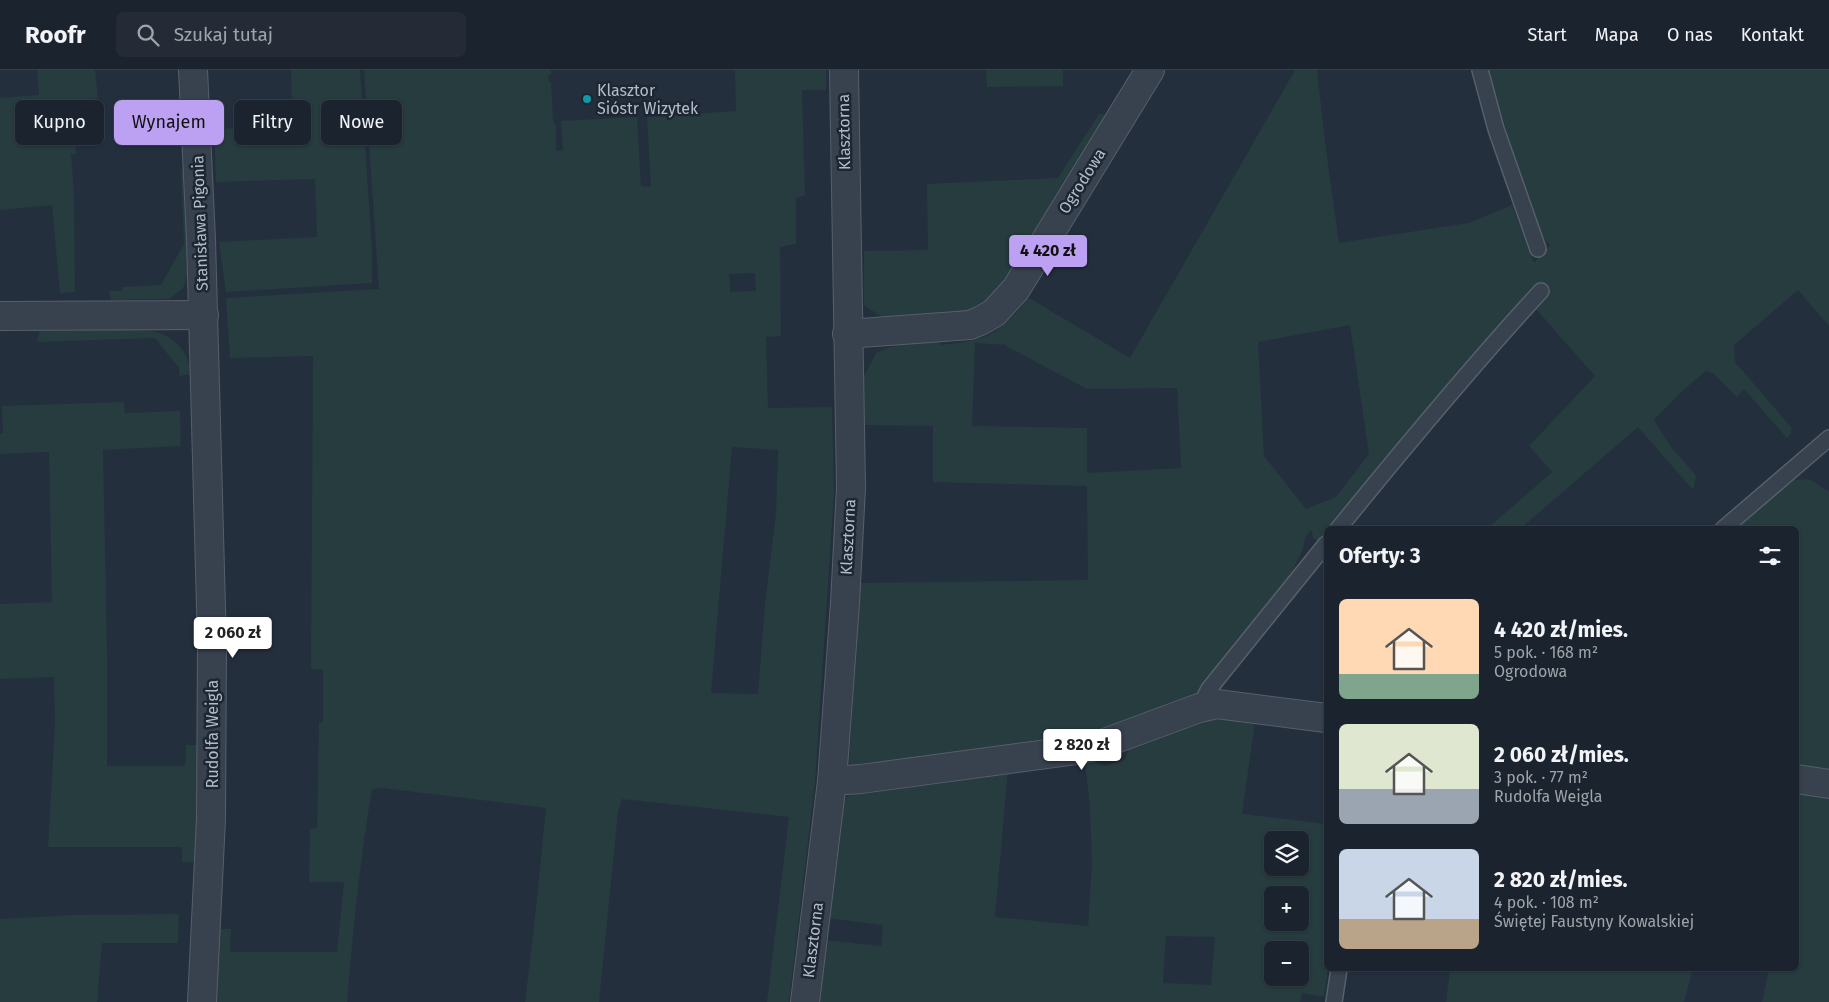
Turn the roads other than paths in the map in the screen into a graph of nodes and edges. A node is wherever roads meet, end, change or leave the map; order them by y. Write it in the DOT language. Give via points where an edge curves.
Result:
graph roads {
  1 [pos="193,70"];
  2 [pos="844,70"];
  3 [pos="1150,70"];
  4 [pos="1480,70"];
  5 [pos="1538,249"];
  6 [pos="1541,291"];
  7 [pos="204,315"];
  8 [pos="0,316"];
  9 [pos="847,334"];
  10 [pos="1829,438"];
  11 [pos="1340,526"];
  12 [pos="1726,526"];
  13 [pos="1324,546"];
  14 [pos="1199,708"];
  15 [pos="1324,718"];
  16 [pos="1799,779"];
  17 [pos="832,781"];
  18 [pos="1829,784"];
  19 [pos="1339,971"];
  20 [pos="202,1002"];
  21 [pos="805,1002"];
  22 [pos="1334,1002"];
  1 -- 7 [label="street, Stanisława Pigonia"];
  2 -- 9 [label="street, Klasztorna"];
  3 -- 9 [label="street, Ogrodowa" via="1016,289 994,313 970,325"];
  4 -- 5 [label="lane" via="1496,129"];
  6 -- 11 [label="lane"];
  7 -- 8 [label="street"];
  7 -- 20 [label="street, Rudolfa Weigla" via="212,711 211,819"];
  9 -- 17 [label="street, Klasztorna" via="851,488"];
  10 -- 12 [label="lane"];
  13 -- 14 [label="lane" via="1209,689"];
  14 -- 15 [label="street" via="1217,704"];
  14 -- 17 [label="street" via="1077,750"];
  16 -- 18 [label="street"];
  17 -- 21 [label="street, Klasztorna"];
  19 -- 22 [label="lane"];
}
